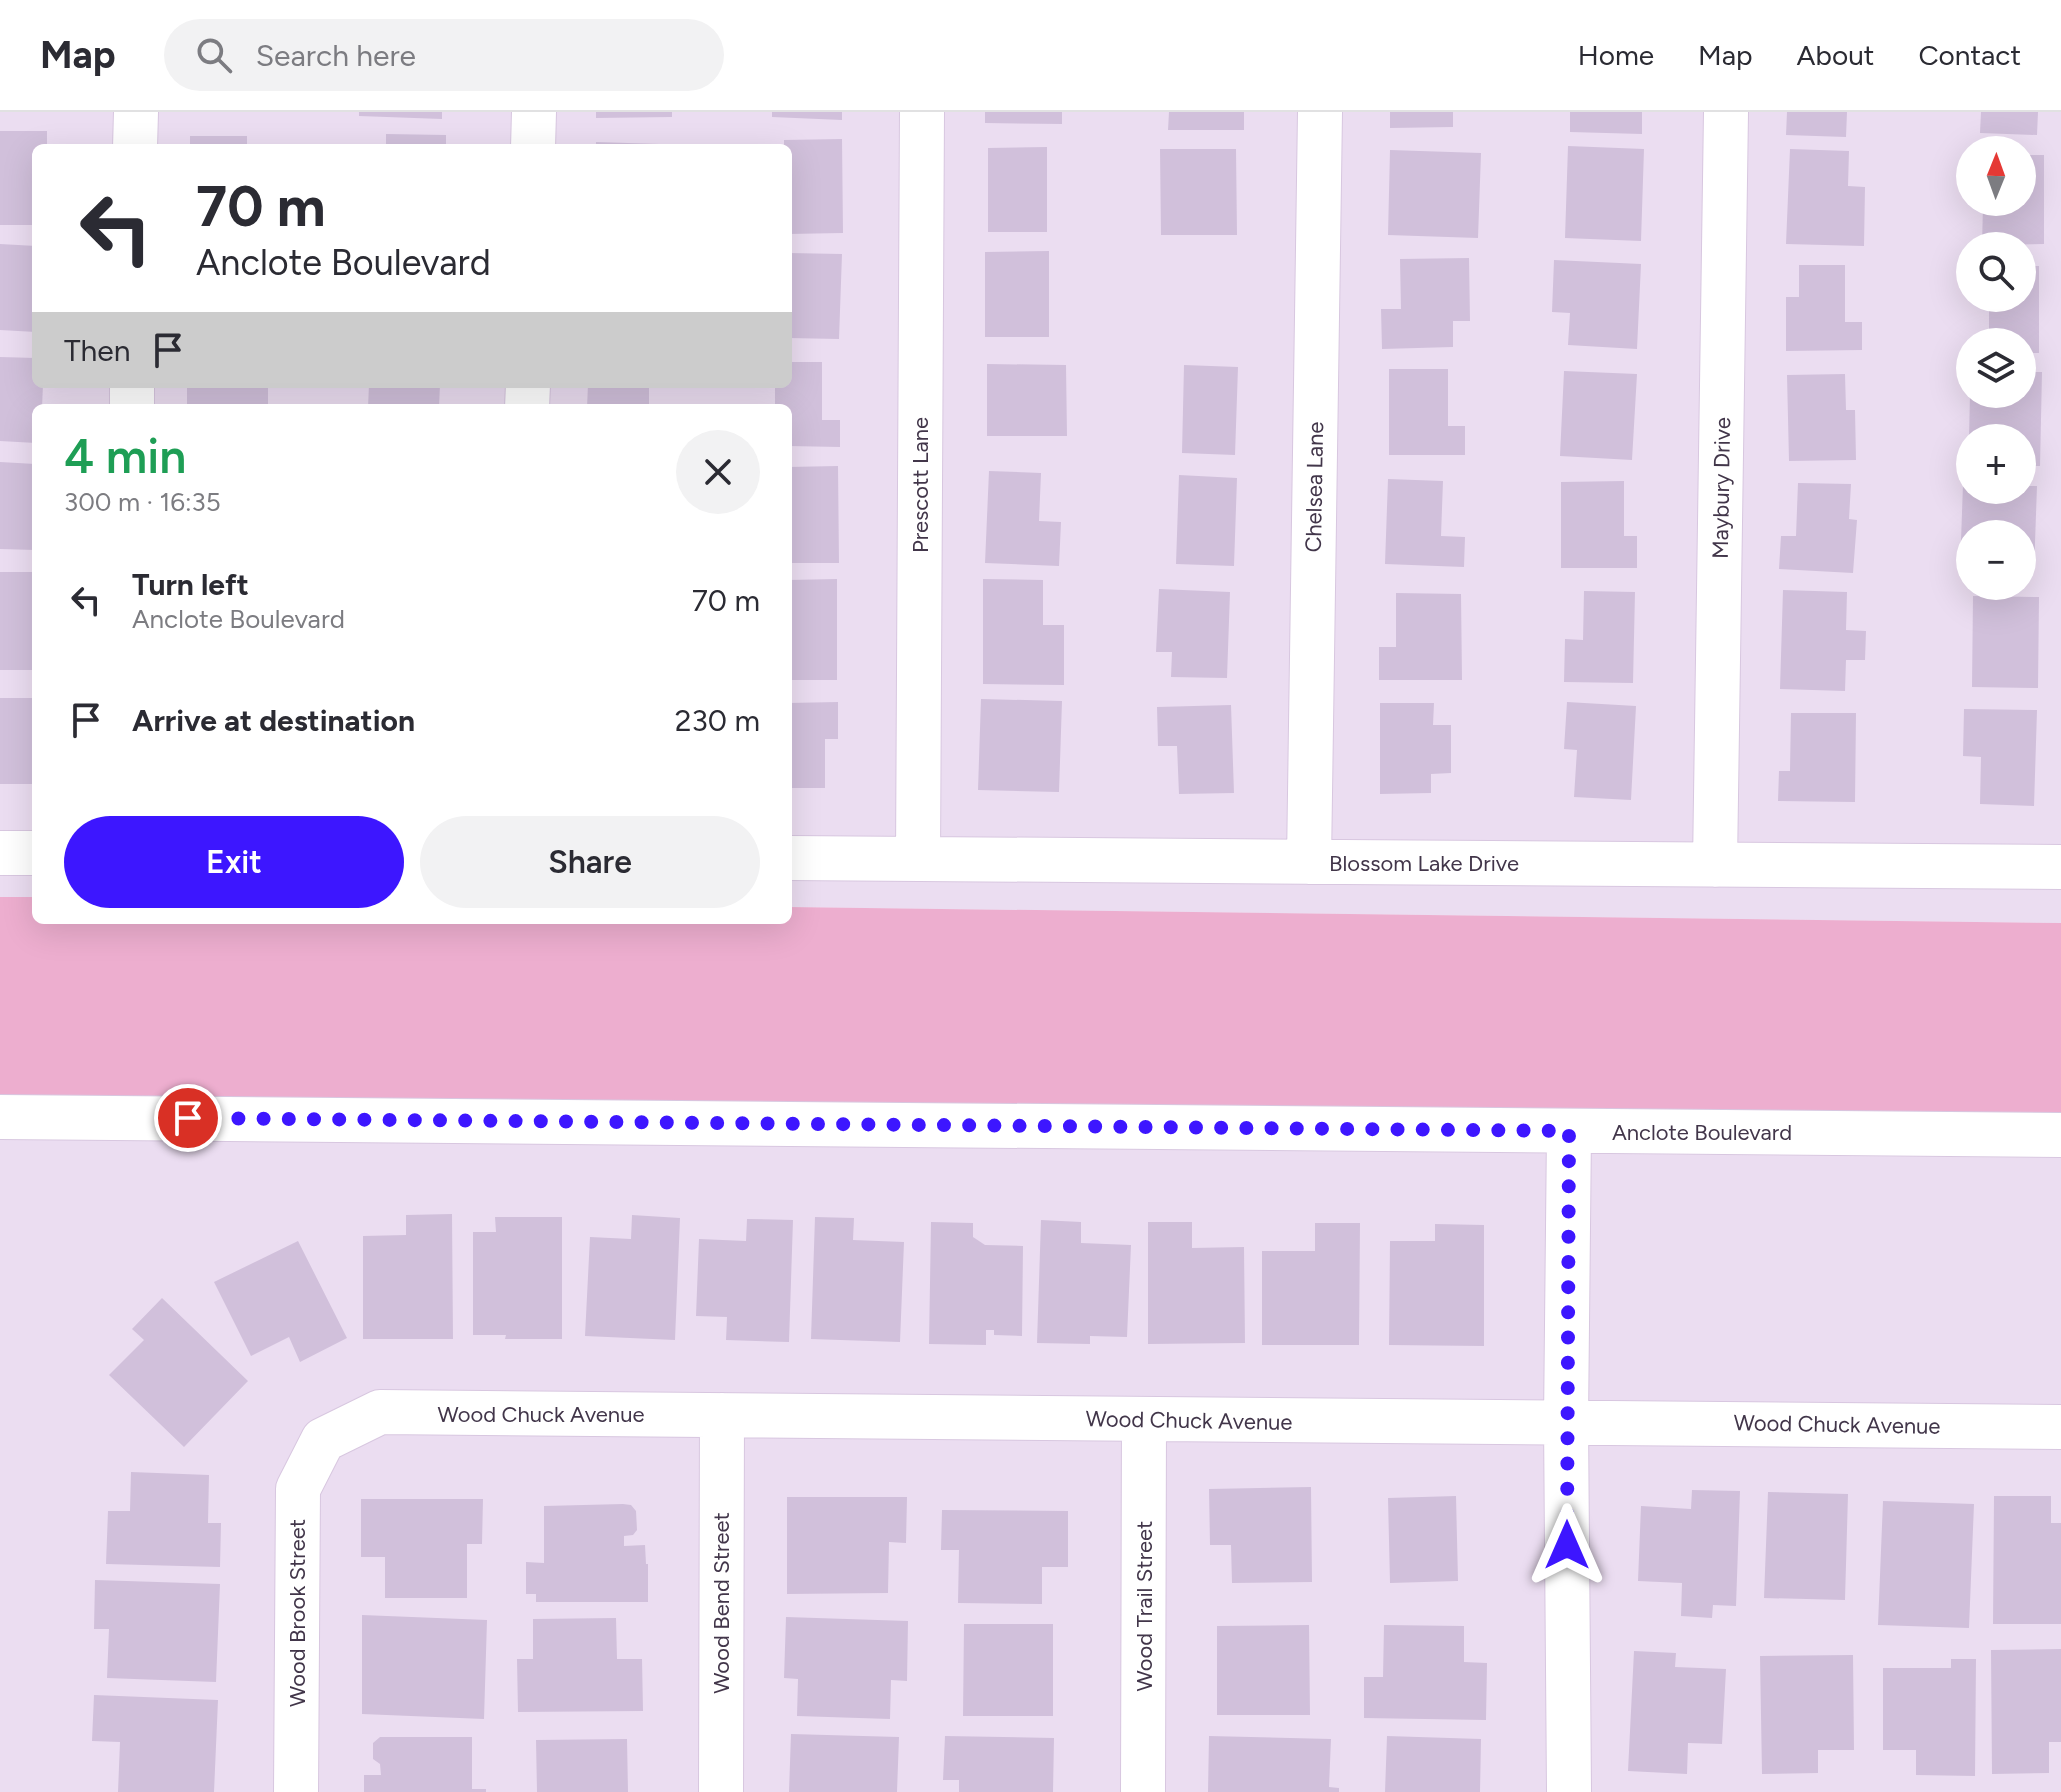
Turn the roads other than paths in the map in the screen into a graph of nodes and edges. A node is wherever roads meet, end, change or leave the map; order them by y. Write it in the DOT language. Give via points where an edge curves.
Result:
graph roads {
  1 [pos="136,112"];
  2 [pos="534,112"];
  3 [pos="922,112"];
  4 [pos="1320,112"];
  5 [pos="1726,112"];
  6 [pos="135,144"];
  7 [pos="533,144"];
  8 [pos="0,853"];
  9 [pos="32,853"];
  10 [pos="792,858"];
  11 [pos="918,859"];
  12 [pos="1309,862"];
  13 [pos="1715,865"];
  14 [pos="2061,867"];
  15 [pos="0,1117"];
  16 [pos="1569,1131"];
  17 [pos="2061,1135"];
  18 [pos="722,1415"];
  19 [pos="1144,1420"];
  20 [pos="1566,1421"];
  21 [pos="2061,1427"];
  22 [pos="323,1440"];
  23 [pos="296,1792"];
  24 [pos="721,1792"];
  25 [pos="1143,1792"];
  26 [pos="1569,1792"];
  1 -- 6 [label="street"];
  2 -- 7 [label="street"];
  3 -- 11 [label="street, Prescott Lane"];
  4 -- 12 [label="street, Chelsea Lane"];
  5 -- 13 [label="street, Maybury Drive"];
  8 -- 9 [label="street"];
  10 -- 11 [label="street, Blossom Lake Drive"];
  11 -- 12 [label="street, Blossom Lake Drive"];
  12 -- 13 [label="street, Blossom Lake Drive"];
  13 -- 14 [label="street, Blossom Lake Drive"];
  15 -- 16 [label="street, Anclote Boulevard"];
  16 -- 17 [label="street, Anclote Boulevard"];
  16 -- 20 [label="street"];
  18 -- 19 [label="street, Wood Chuck Avenue"];
  18 -- 22 [label="street, Wood Chuck Avenue" via="380,1412"];
  18 -- 24 [label="street, Wood Bend Street"];
  19 -- 20 [label="street, Wood Chuck Avenue"];
  19 -- 25 [label="street, Wood Trail Street"];
  20 -- 21 [label="street, Wood Chuck Avenue"];
  20 -- 26 [label="street"];
  22 -- 23 [label="street, Wood Brook Street" via="298,1489"];
}
